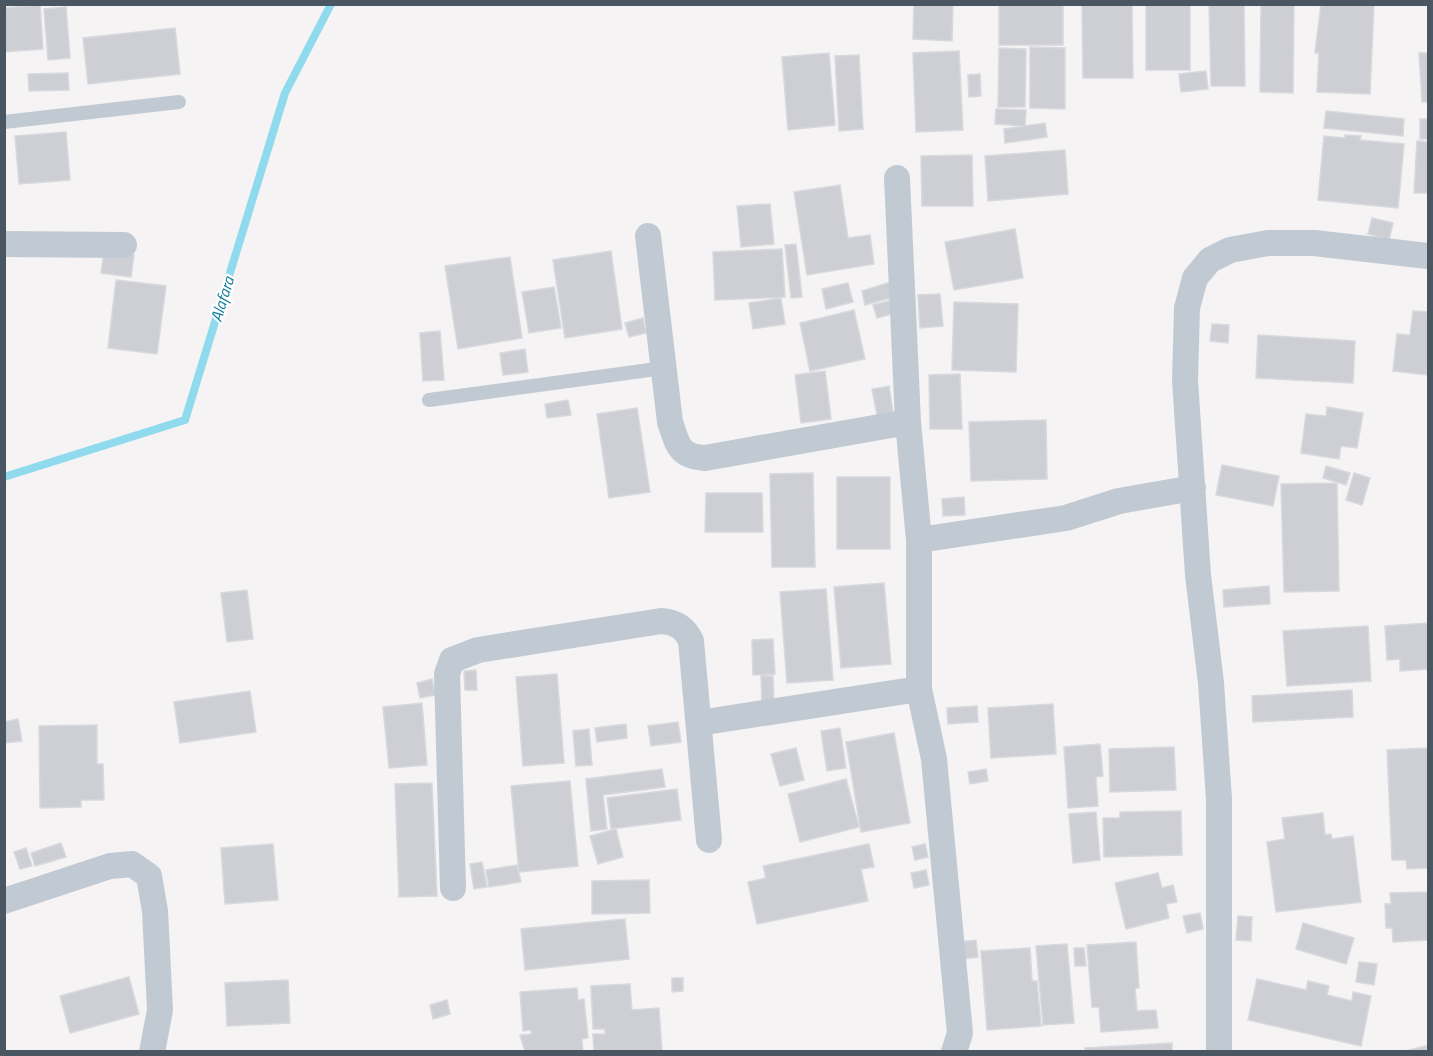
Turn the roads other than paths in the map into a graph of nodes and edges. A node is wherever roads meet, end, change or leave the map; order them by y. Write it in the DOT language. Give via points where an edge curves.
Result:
graph roads {
  1 [pos="179,102"];
  2 [pos="4,122"];
  3 [pos="897,178"];
  4 [pos="648,236"];
  5 [pos="4,244"];
  6 [pos="124,245"];
  7 [pos="1428,256"];
  8 [pos="664,368"];
  9 [pos="429,400"];
  10 [pos="908,422"];
  11 [pos="1193,488"];
  12 [pos="919,540"];
  13 [pos="919,689"];
  14 [pos="699,723"];
  15 [pos="709,840"];
  16 [pos="453,888"];
  17 [pos="4,901"];
  18 [pos="152,1052"];
  19 [pos="954,1052"];
  20 [pos="1219,1052"];
  1 -- 2 [label="lane"];
  3 -- 10 [label="street"];
  4 -- 8 [label="street"];
  5 -- 6 [label="street"];
  7 -- 11 [label="street" via="1314,243 1268,243 1230,250 1210,260 1195,278 1187,308 1185,380"];
  8 -- 9 [label="lane"];
  8 -- 10 [label="street" via="670,422 681,450 690,457 705,459"];
  10 -- 12 [label="street"];
  11 -- 12 [label="street" via="1119,501 1066,518"];
  11 -- 20 [label="street" via="1219,799"];
  12 -- 13 [label="street"];
  13 -- 14 [label="street"];
  13 -- 19 [label="street" via="934,759 945,860 960,1032"];
  14 -- 15 [label="street"];
  14 -- 16 [label="street" via="691,641 687,632 670,621 478,650 452,660 446,694"];
  17 -- 18 [label="street" via="110,866 132,864 148,876 160,1010"];
}
